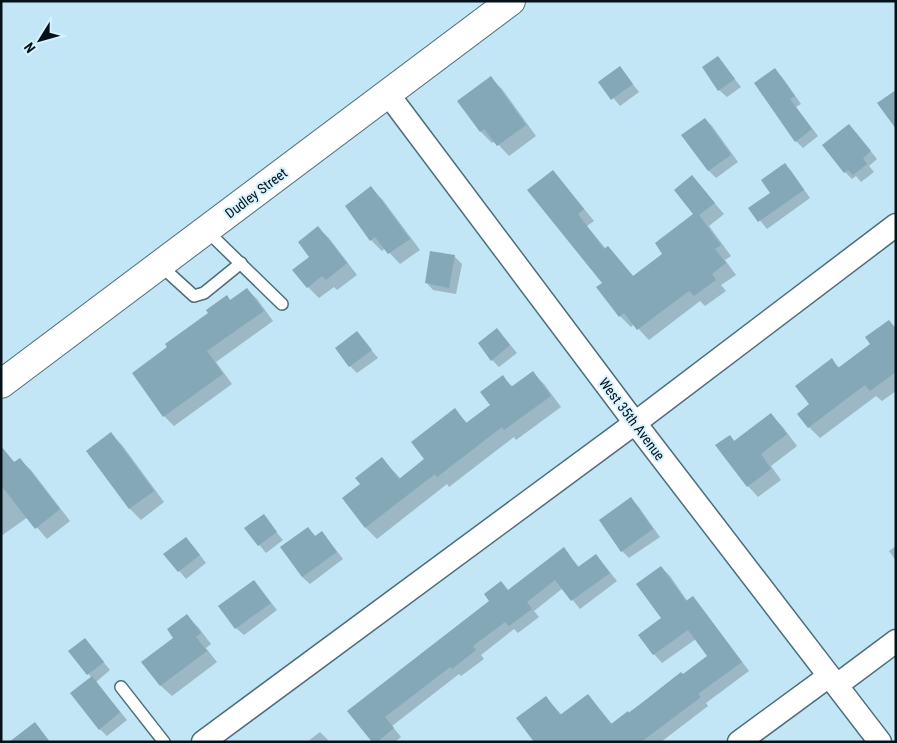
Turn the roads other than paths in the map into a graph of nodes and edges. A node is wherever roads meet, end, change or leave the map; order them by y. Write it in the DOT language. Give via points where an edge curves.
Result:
graph roads {
  1 [pos="511,1"];
  2 [pos="388,94"];
  3 [pos="896,225"];
  4 [pos="206,230"];
  5 [pos="241,263"];
  6 [pos="160,265"];
  7 [pos="282,304"];
  8 [pos="1,384"];
  9 [pos="635,423"];
  10 [pos="896,641"];
  11 [pos="833,681"];
  12 [pos="121,687"];
  13 [pos="164,742"];
  14 [pos="204,742"];
  15 [pos="739,742"];
  16 [pos="880,742"];
  1 -- 2 [label="street, Dudley Street"];
  2 -- 4 [label="street, Dudley Street"];
  2 -- 9 [label="street, West 35th Avenue"];
  3 -- 9 [label="street"];
  4 -- 5 [label="lane"];
  4 -- 6 [label="street, Dudley Street"];
  5 -- 6 [label="lane" via="204,293 194,296"];
  5 -- 7 [label="lane"];
  6 -- 8 [label="street, Dudley Street"];
  9 -- 11 [label="street, West 35th Avenue"];
  9 -- 14 [label="street"];
  10 -- 11 [label="street"];
  11 -- 15 [label="street"];
  11 -- 16 [label="street, West 35th Avenue"];
  12 -- 13 [label="lane"];
}
